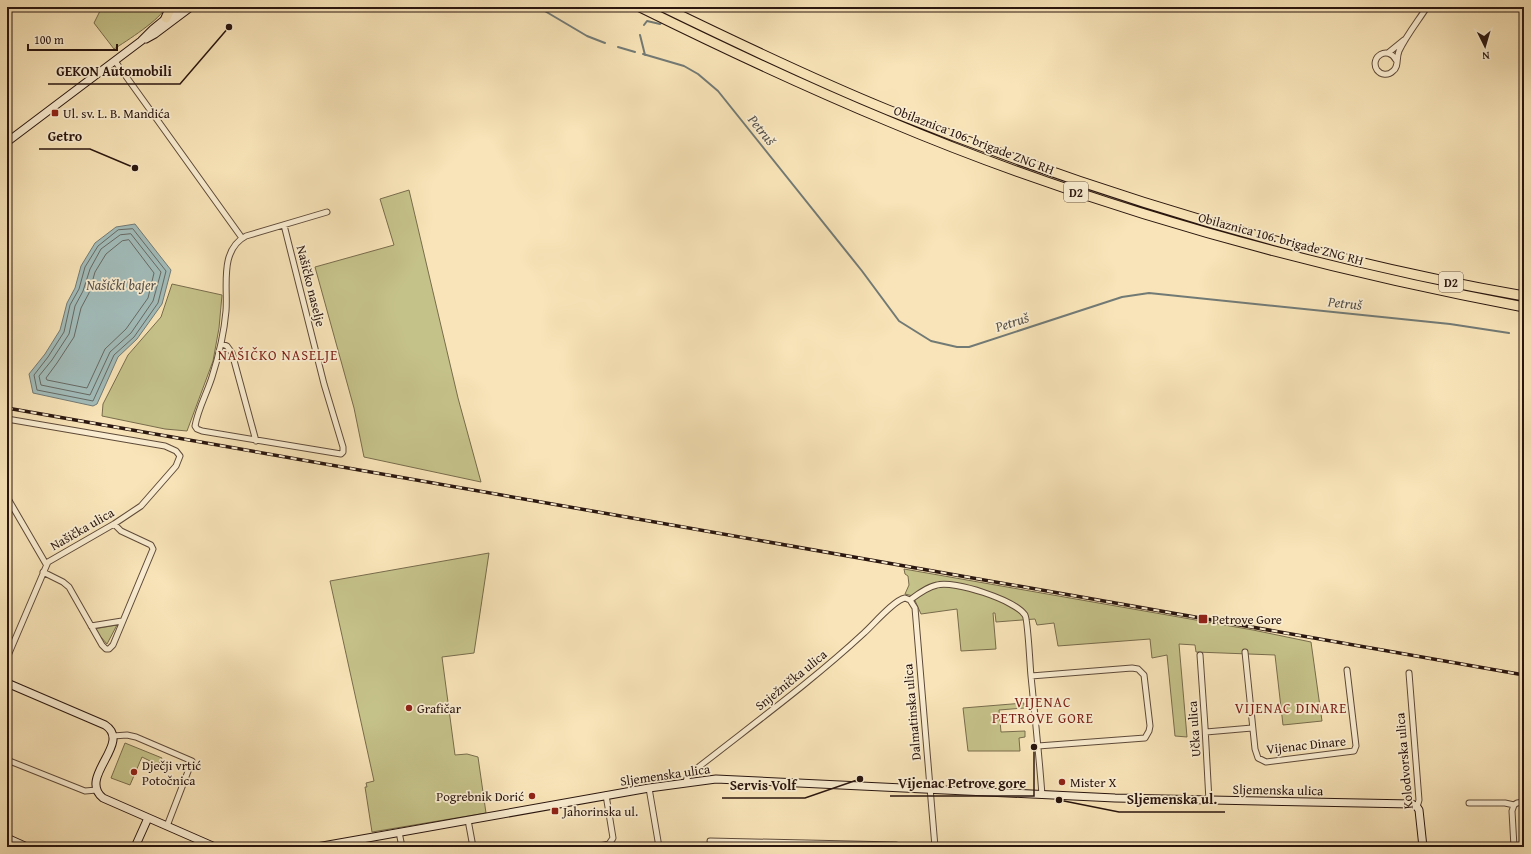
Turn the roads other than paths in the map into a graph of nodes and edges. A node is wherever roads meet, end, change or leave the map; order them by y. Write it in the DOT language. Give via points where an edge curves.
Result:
graph roads {
  1 [pos="171,7"];
  2 [pos="180,7"];
  3 [pos="191,7"];
  4 [pos="640,7"];
  5 [pos="663,7"];
  6 [pos="1427,7"];
  7 [pos="166,18"];
  8 [pos="1409,35"];
  9 [pos="141,41"];
  10 [pos="1388,53"];
  11 [pos="1396,60"];
  12 [pos="115,61"];
  13 [pos="7,142"];
  14 [pos="327,212"];
  15 [pos="284,225"];
  16 [pos="242,238"];
  17 [pos="1524,296"];
  18 [pos="1524,307"];
  19 [pos="222,344"];
  20 [pos="7,419"];
  21 [pos="256,441"];
  22 [pos="7,497"];
  23 [pos="114,524"];
  24 [pos="46,564"];
  25 [pos="43,572"];
  26 [pos="910,600"];
  27 [pos="122,621"];
  28 [pos="91,626"];
  29 [pos="1245,652"];
  30 [pos="1200,655"];
  31 [pos="7,658"];
  32 [pos="1347,670"];
  33 [pos="1409,673"];
  34 [pos="1031,676"];
  35 [pos="7,683"];
  36 [pos="1252,728"];
  37 [pos="1206,732"];
  38 [pos="113,736"];
  39 [pos="1038,746"];
  40 [pos="7,760"];
  41 [pos="686,782"];
  42 [pos="649,788"];
  43 [pos="97,790"];
  44 [pos="930,790"];
  45 [pos="606,795"];
  46 [pos="1042,795"];
  47 [pos="1209,801"];
  48 [pos="1524,802"];
  49 [pos="1469,803"];
  50 [pos="1514,805"];
  51 [pos="1417,807"];
  52 [pos="148,818"];
  53 [pos="468,820"];
  54 [pos="167,826"];
  55 [pos="398,832"];
  56 [pos="7,838"];
  57 [pos="710,841"];
  58 [pos="749,844"];
  59 [pos="896,845"];
  60 [pos="27,847"];
  61 [pos="135,847"];
  62 [pos="215,847"];
  63 [pos="317,847"];
  64 [pos="402,847"];
  65 [pos="473,847"];
  66 [pos="594,847"];
  67 [pos="660,847"];
  68 [pos="935,847"];
  69 [pos="1423,847"];
  70 [pos="1514,847"];
  1 -- 7 [label="highway"];
  2 -- 7 [label="street"];
  3 -- 9 [label="street" via="155,34"];
  4 -- 18 [label="highway, Obilaznica 106. brigade ZNG RH / D2" via="795,81 889,122 1098,199 1276,253 1404,284"];
  5 -- 17 [label="highway, Obilaznica 106. brigade ZNG RH / D2" via="797,71 887,109 1007,156 1111,192 1256,236 1378,266"];
  6 -- 8 [label="street"];
  7 -- 9 [label="street"];
  8 -- 10 [label="street"];
  8 -- 11 [label="street"];
  9 -- 12 [label="street"];
  10 -- 11 [label="street"];
  10 -- 11 [label="street" via="1381,54 1376,59 1378,71 1392,73 1396,67"];
  12 -- 13 [label="street"];
  12 -- 16 [label="street"];
  14 -- 15 [label="street"];
  15 -- 16 [label="street"];
  15 -- 21 [label="street, Našičko naselje" via="343,452 336,455"];
  16 -- 19 [label="street, Našičko naselje" via="233,247 229,256"];
  19 -- 21 [label="street" via="228,346 232,353"];
  19 -- 21 [label="street, Našičko naselje" via="195,428"];
  20 -- 23 [label="street, Našička ulica" via="165,446 176,451 180,456 176,466 147,500"];
  22 -- 24 [label="street"];
  23 -- 24 [label="street, Našička ulica"];
  23 -- 27 [label="street" via="121,531 151,545 153,549"];
  24 -- 25 [label="street, Našička ulica"];
  25 -- 28 [label="street" via="69,587"];
  25 -- 31 [label="street, Našička ulica"];
  26 -- 34 [label="street" via="938,584 946,584 987,593 1019,610 1026,618"];
  26 -- 41 [label="street, Snježnička ulica" via="905,598 896,601 849,647 691,773"];
  26 -- 44 [label="street, Dalmatinska ulica" via="915,608"];
  27 -- 28 [label="street"];
  27 -- 28 [label="street" via="112,645 107,650"];
  29 -- 36 [label="street, Vijenac Dinare"];
  30 -- 37 [label="street, Učka ulica"];
  32 -- 36 [label="street, Vijenac Dinare" via="1356,746 1354,751 1266,762 1256,754"];
  33 -- 51 [label="street, Kolodvorska ulica" via="1419,800"];
  34 -- 39 [label="street"];
  34 -- 39 [label="street" via="1132,668 1141,671 1146,678 1150,731 1145,738"];
  35 -- 38 [label="street" via="105,725"];
  36 -- 37 [label="street, Vijenac Dinare"];
  37 -- 47 [label="street, Učka ulica"];
  38 -- 43 [label="street" via="113,743 97,777"];
  38 -- 54 [label="street" via="136,737 192,761"];
  39 -- 46 [label="street"];
  40 -- 43 [label="street" via="86,791"];
  41 -- 42 [label="street, Sljemenska ulica"];
  41 -- 44 [label="street, Sljemenska ulica" via="716,779"];
  42 -- 45 [label="street, Sljemenska ulica"];
  42 -- 67 [label="street"];
  43 -- 52 [label="street" via="102,798"];
  44 -- 46 [label="street, Sljemenska ulica"];
  44 -- 68 [label="street, Dalmatinska ulica"];
  45 -- 53 [label="street, Sljemenska ulica"];
  45 -- 66 [label="street" via="613,838 609,844"];
  46 -- 47 [label="street, Sljemenska ulica"];
  47 -- 51 [label="street, Sljemenska ulica" via="1412,804"];
  48 -- 50 [label="street"];
  49 -- 50 [label="street"];
  50 -- 70 [label="street"];
  51 -- 69 [label="street, Kolodvorska ulica"];
  52 -- 54 [label="street"];
  52 -- 61 [label="street"];
  53 -- 55 [label="street, Sljemenska ulica"];
  53 -- 65 [label="street"];
  54 -- 62 [label="street"];
  55 -- 63 [label="street, Sljemenska ulica"];
  55 -- 64 [label="street"];
  56 -- 60 [label="street"];
  57 -- 58 [label="street"];
  58 -- 59 [label="street"];
}
